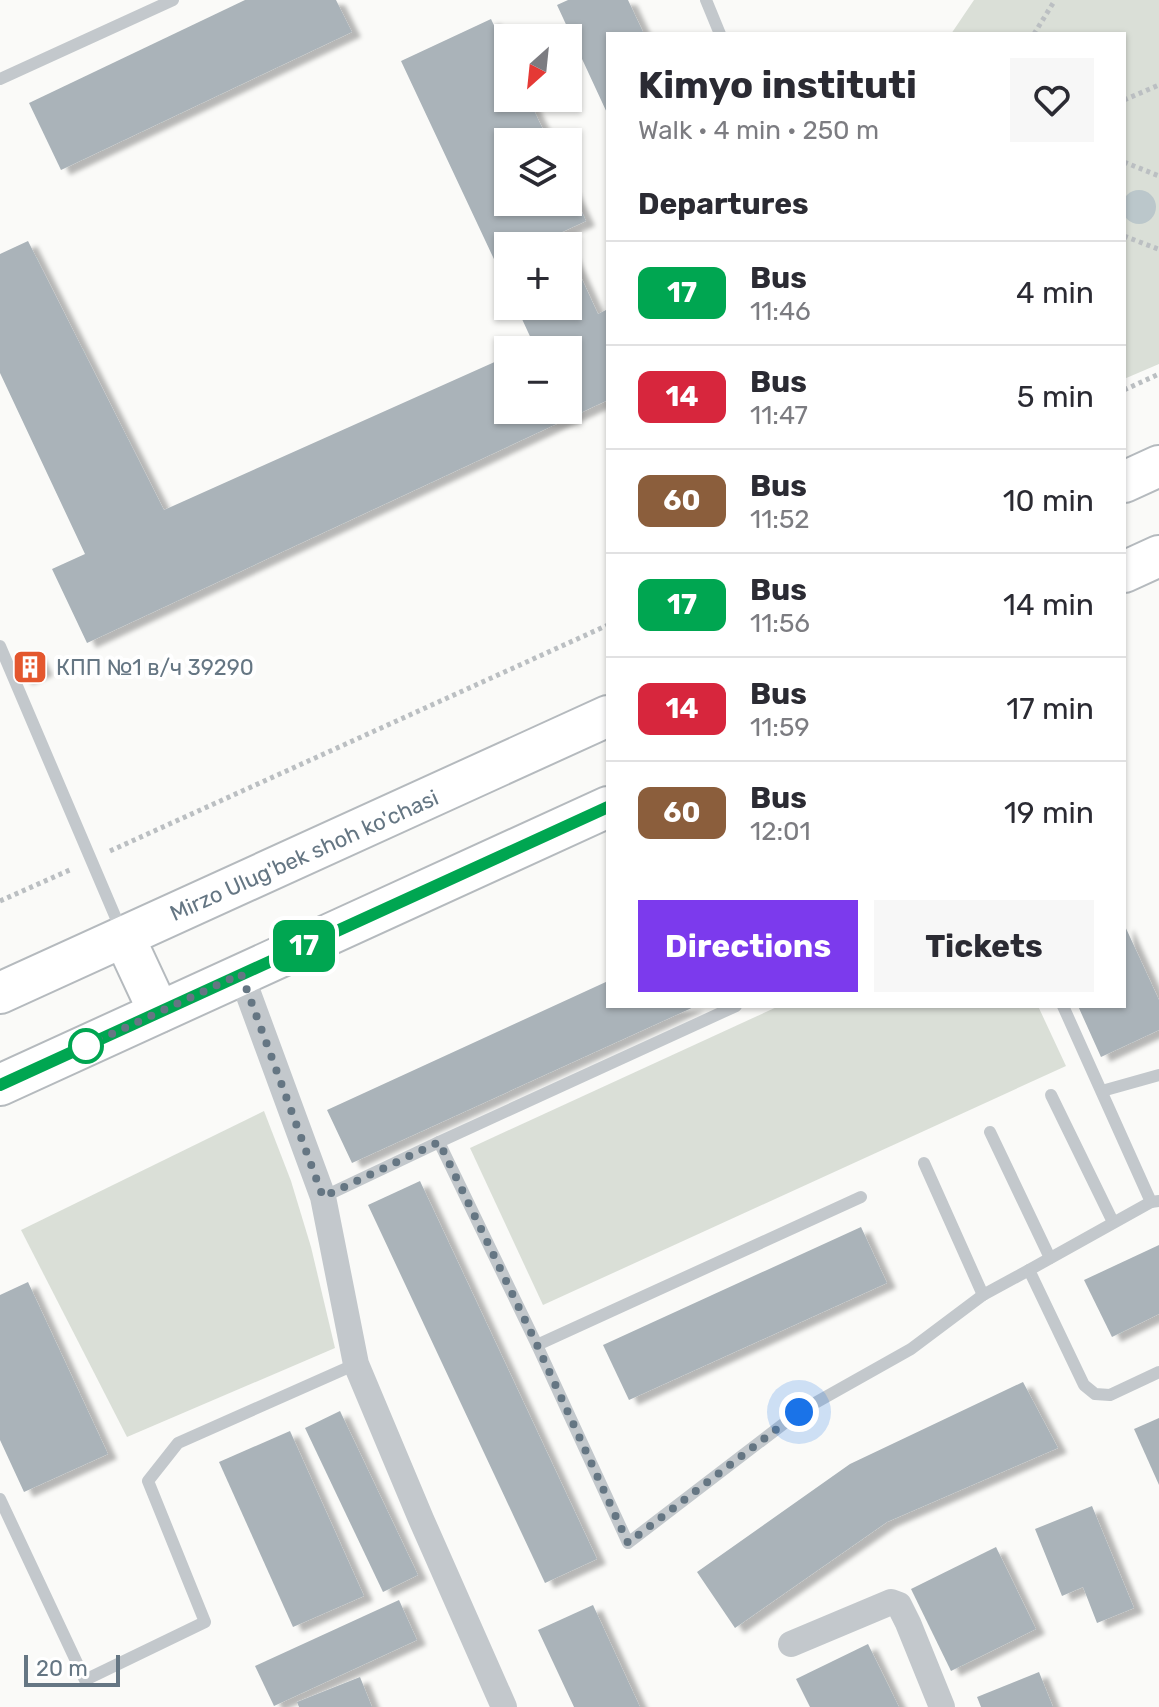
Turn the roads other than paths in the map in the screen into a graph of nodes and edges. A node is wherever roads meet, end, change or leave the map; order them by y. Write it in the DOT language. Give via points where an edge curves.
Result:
graph roads {
  1 [pos="173,0"];
  2 [pos="706,0"];
  3 [pos="719,32"];
  4 [pos="0,79"];
  5 [pos="1159,466"];
  6 [pos="1126,481"];
  7 [pos="1159,556"];
  8 [pos="1126,571"];
  9 [pos="0,646"];
  10 [pos="606,717"];
  11 [pos="606,808"];
  12 [pos="124,937"];
  13 [pos="241,974"];
  14 [pos="0,993"];
  15 [pos="732,1008"];
  16 [pos="1064,1008"];
  17 [pos="159,1012"];
  18 [pos="1159,1075"];
  19 [pos="0,1085"];
  20 [pos="1102,1091"];
  21 [pos="1051,1095"];
  22 [pos="990,1132"];
  23 [pos="439,1142"];
  24 [pos="924,1163"];
  25 [pos="323,1197"];
  26 [pos="861,1197"];
  27 [pos="1155,1202"];
  28 [pos="1113,1222"];
  29 [pos="1050,1258"];
  30 [pos="1029,1270"];
  31 [pos="983,1295"];
  32 [pos="537,1345"];
  33 [pos="356,1364"];
  34 [pos="1159,1372"];
  35 [pos="0,1499"];
  36 [pos="791,1644"];
  37 [pos="504,1707"];
  38 [pos="942,1707"];
  1 -- 4 [label="lane"];
  2 -- 3 [label="lane"];
  5 -- 6 [label="main road"];
  7 -- 8 [label="main road"];
  9 -- 12 [label="lane"];
  10 -- 12 [label="main road, Mirzo Ulug'bek shoh ko'chasi"];
  11 -- 13 [label="main road"];
  12 -- 14 [label="main road, Mirzo Ulug'bek shoh ko'chasi"];
  12 -- 17 [label="main road"];
  13 -- 17 [label="main road"];
  13 -- 25 [label="street"];
  15 -- 23 [label="lane"];
  16 -- 20 [label="lane"];
  17 -- 19 [label="main road"];
  18 -- 20 [label="lane"];
  20 -- 27 [label="lane"];
  21 -- 28 [label="lane"];
  22 -- 29 [label="lane"];
  23 -- 25 [label="lane"];
  23 -- 32 [label="lane"];
  24 -- 31 [label="lane"];
  25 -- 33 [label="street"];
  26 -- 32 [label="lane"];
  27 -- 28 [label="lane"];
  28 -- 29 [label="lane"];
  29 -- 30 [label="lane"];
  30 -- 31 [label="lane"];
  30 -- 34 [label="lane" via="1084,1385 1095,1394 1110,1395"];
  31 -- 32 [label="lane" via="911,1349 799,1412 628,1543"];
  33 -- 35 [label="lane" via="178,1443 148,1481 205,1622 85,1680"];
  33 -- 37 [label="street"];
  36 -- 38 [label="street" via="891,1602 899,1605"];
}
